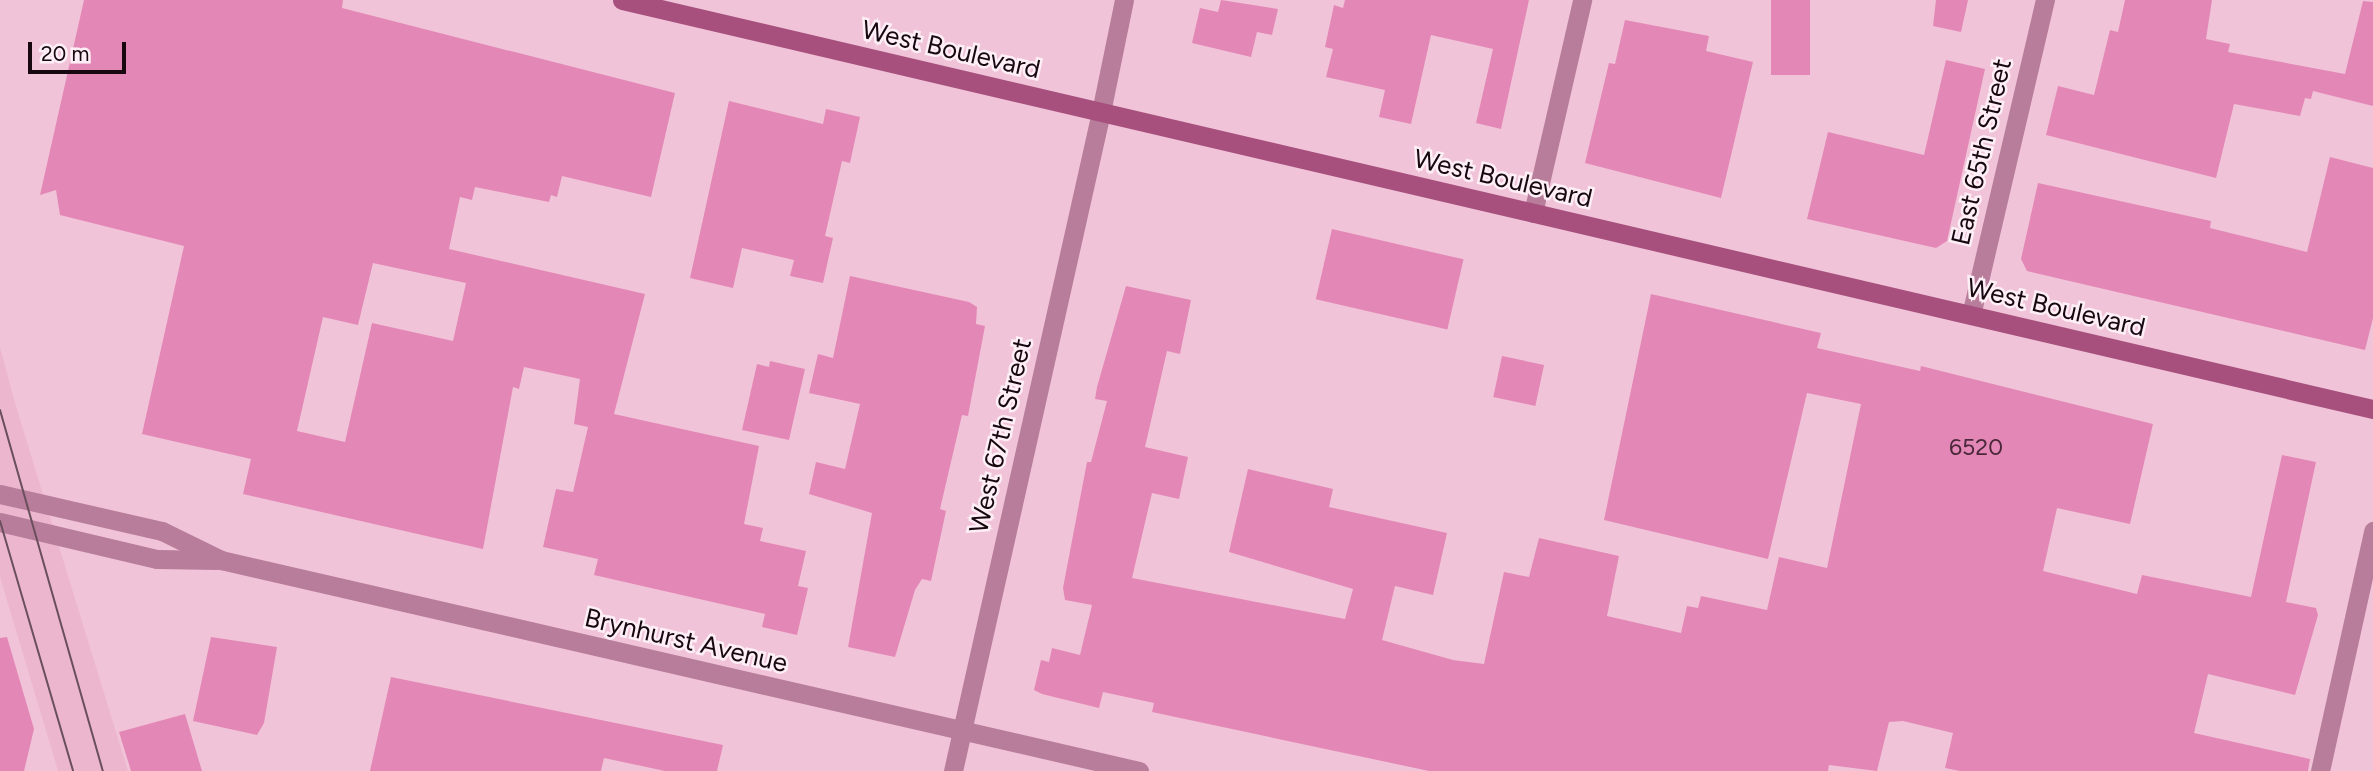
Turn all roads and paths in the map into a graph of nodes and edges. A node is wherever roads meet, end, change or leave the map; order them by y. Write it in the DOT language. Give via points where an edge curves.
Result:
graph roads {
  1 [pos="622,0"];
  2 [pos="1124,0"];
  3 [pos="1582,0"];
  4 [pos="2045,0"];
  5 [pos="1101,112"];
  6 [pos="1533,213"];
  7 [pos="1972,315"];
  8 [pos="2373,409"];
  9 [pos="0,494"];
  10 [pos="0,522"];
  11 [pos="2373,531"];
  12 [pos="221,560"];
  13 [pos="962,731"];
  14 [pos="953,771"];
  15 [pos="1139,771"];
  16 [pos="2320,771"];
  1 -- 5 [label="main road, West Boulevard"];
  2 -- 5 [label="street, West 67th Street"];
  3 -- 6 [label="street"];
  4 -- 7 [label="street, East 65th Street"];
  5 -- 6 [label="main road, West Boulevard"];
  5 -- 13 [label="street, West 67th Street"];
  6 -- 7 [label="main road, West Boulevard"];
  7 -- 8 [label="main road, West Boulevard"];
  9 -- 12 [label="street, Brynhurst Avenue" via="162,531"];
  10 -- 12 [label="street, Brynhurst Avenue" via="158,559"];
  11 -- 16 [label="street"];
  12 -- 13 [label="street, Brynhurst Avenue"];
  13 -- 14 [label="street, West 67th Street"];
  13 -- 15 [label="street, Brynhurst Avenue"];
}
